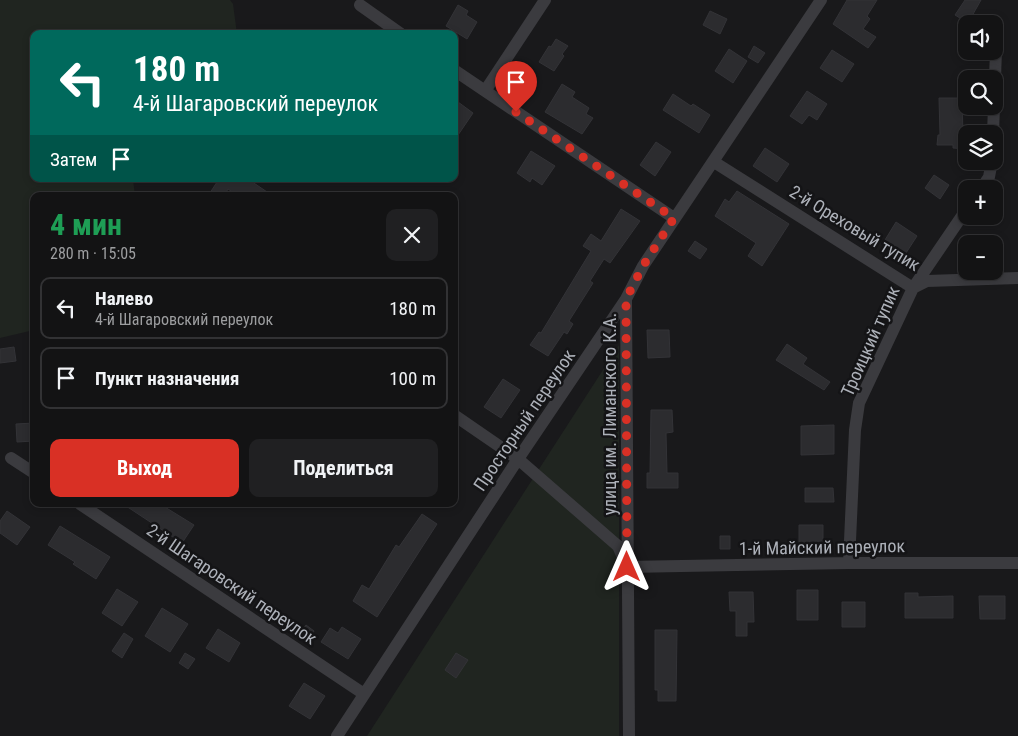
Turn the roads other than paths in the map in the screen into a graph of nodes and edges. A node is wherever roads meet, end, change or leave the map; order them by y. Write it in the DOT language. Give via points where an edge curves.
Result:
graph roads {
  1 [pos="545,0"];
  2 [pos="821,0"];
  3 [pos="360,5"];
  4 [pos="396,30"];
  5 [pos="996,60"];
  6 [pos="458,73"];
  7 [pos="485,91"];
  8 [pos="994,125"];
  9 [pos="714,162"];
  10 [pos="674,218"];
  11 [pos="958,222"];
  12 [pos="1018,278"];
  13 [pos="913,288"];
  14 [pos="626,299"];
  15 [pos="458,418"];
  16 [pos="11,458"];
  17 [pos="518,459"];
  18 [pos="30,470"];
  19 [pos="84,507"];
  20 [pos="849,563"];
  21 [pos="1018,563"];
  22 [pos="627,567"];
  23 [pos="364,694"];
  24 [pos="337,736"];
  25 [pos="629,736"];
  1 -- 7 [label="street"];
  2 -- 9 [label="street, улица им. Лиманского К.А."];
  3 -- 4 [label="street"];
  5 -- 8 [label="street"];
  6 -- 7 [label="street"];
  7 -- 10 [label="street"];
  9 -- 10 [label="street, улица им. Лиманского К.А."];
  9 -- 13 [label="street, 2-й Ореховый тупик"];
  10 -- 14 [label="street, улица им. Лиманского К.А."];
  11 -- 13 [label="street, Троицкий тупик"];
  12 -- 13 [label="street, 2-й Ореховый тупик" via="927,280"];
  13 -- 20 [label="street, Троицкий тупик" via="859,403"];
  14 -- 17 [label="street, Просторный переулок"];
  14 -- 22 [label="street, улица им. Лиманского К.А."];
  15 -- 17 [label="street"];
  16 -- 18 [label="street"];
  17 -- 22 [label="street" via="618,546"];
  17 -- 23 [label="street, Просторный переулок"];
  19 -- 23 [label="street, 2-й Шагаровский переулок"];
  20 -- 21 [label="street, 1-й Майский переулок"];
  20 -- 22 [label="street, 1-й Майский переулок"];
  22 -- 25 [label="street, улица им. Лиманского К.А."];
  23 -- 24 [label="street, Просторный переулок"];
}
